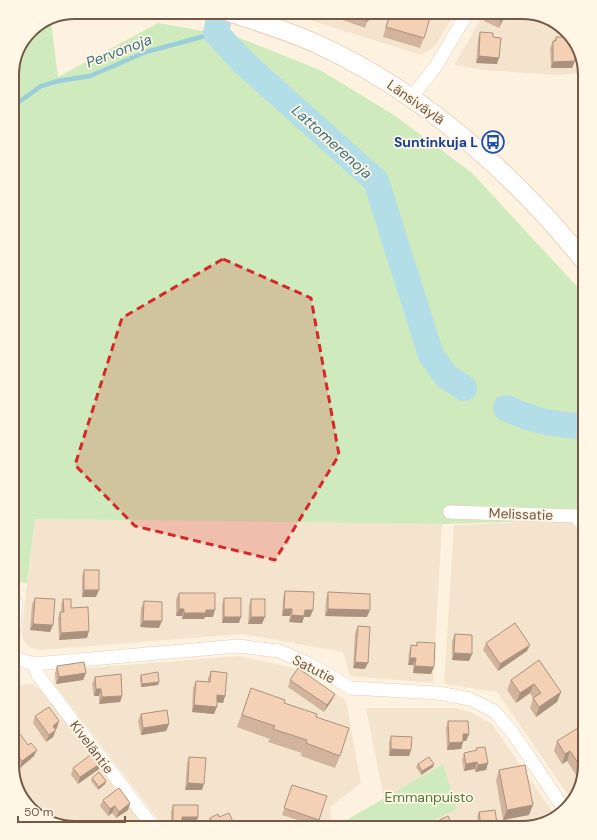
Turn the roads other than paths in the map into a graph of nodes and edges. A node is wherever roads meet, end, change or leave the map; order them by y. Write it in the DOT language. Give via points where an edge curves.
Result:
graph roads {
  1 [pos="248,19"];
  2 [pos="464,19"];
  3 [pos="411,98"];
  4 [pos="578,254"];
  5 [pos="450,512"];
  6 [pos="578,519"];
  7 [pos="19,659"];
  8 [pos="34,664"];
  9 [pos="562,805"];
  10 [pos="149,821"];
  1 -- 3 [label="main road, Länsiväylä" via="316,43"];
  2 -- 3 [label="street" via="447,49"];
  3 -- 4 [label="main road, Länsiväylä" via="493,162 551,221"];
  5 -- 6 [label="street, Melissatie" via="576,516"];
  7 -- 8 [label="street, Satutie"];
  8 -- 9 [label="street, Satutie" via="238,646 278,651 351,688 438,693 470,699 494,711 513,734"];
  8 -- 10 [label="street, Kiveläntie" via="38,675"];
}
